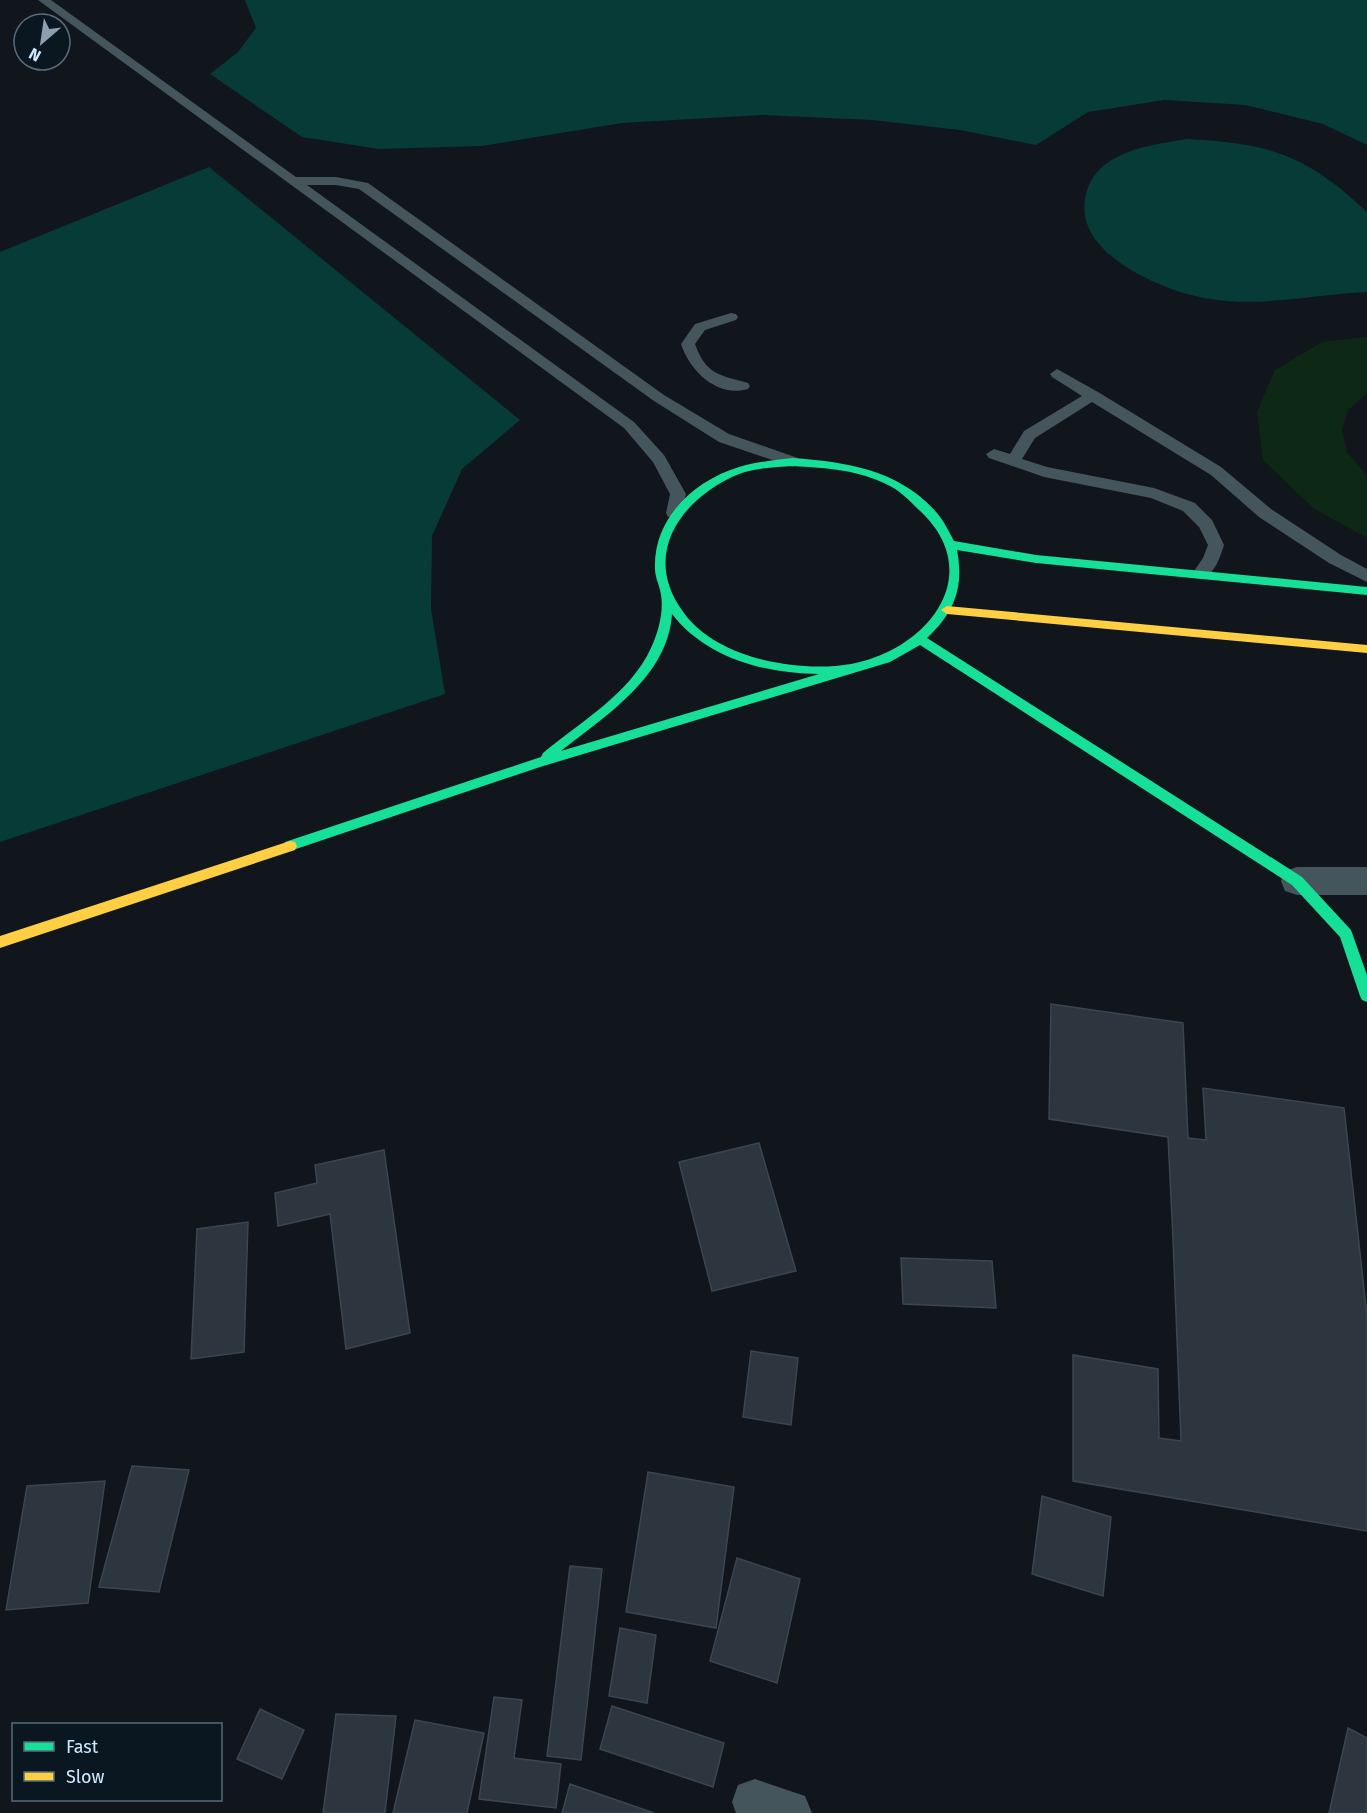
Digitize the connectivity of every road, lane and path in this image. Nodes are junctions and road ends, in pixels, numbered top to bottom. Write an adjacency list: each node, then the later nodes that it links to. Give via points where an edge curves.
1 (44, 0): 2 (lane)
2 (294, 181): 9 (lane, via 336,181 363,186 659,398 724,438); 10 (lane, via 629,425 659,459 678,494)
3 (731, 317): 5 (lane, via 700,327 688,344 693,359 707,376)
4 (1057, 374): 6 (lane)
5 (743, 386)
6 (1093, 395): 8 (lane, via 1029,435); 13 (lane, via 1216,471 1275,520)
7 (994, 454): 8 (lane)
8 (1013, 461): 12 (lane, via 1044,472 1154,493 1189,507 1206,524 1216,545 1211,561)
9 (793, 462): 10 (street, via 737,471 712,482); 11 (street, via 852,468 904,490 942,524)
10 (674, 513): 15 (street, via 658,554 659,576)
11 (952, 545): 12 (street, via 1036,559); 16 (street, via 956,589)
12 (1200, 574): 14 (street)
13 (1367, 576)
14 (1367, 591)
15 (667, 598): 19 (street, via 681,619 727,652 789,670 823,672); 20 (street, via 665,628 655,658 623,698 573,732)
16 (947, 610): 17 (street); 18 (street)
17 (920, 639): 19 (street, via 885,659); 21 (street)
18 (1367, 649)
19 (855, 668): 20 (street)
20 (539, 763): 23 (street)
21 (1297, 881): 22 (street); 24 (street, via 1346,934)
22 (1367, 881)
23 (0, 942)
24 (1367, 996)

